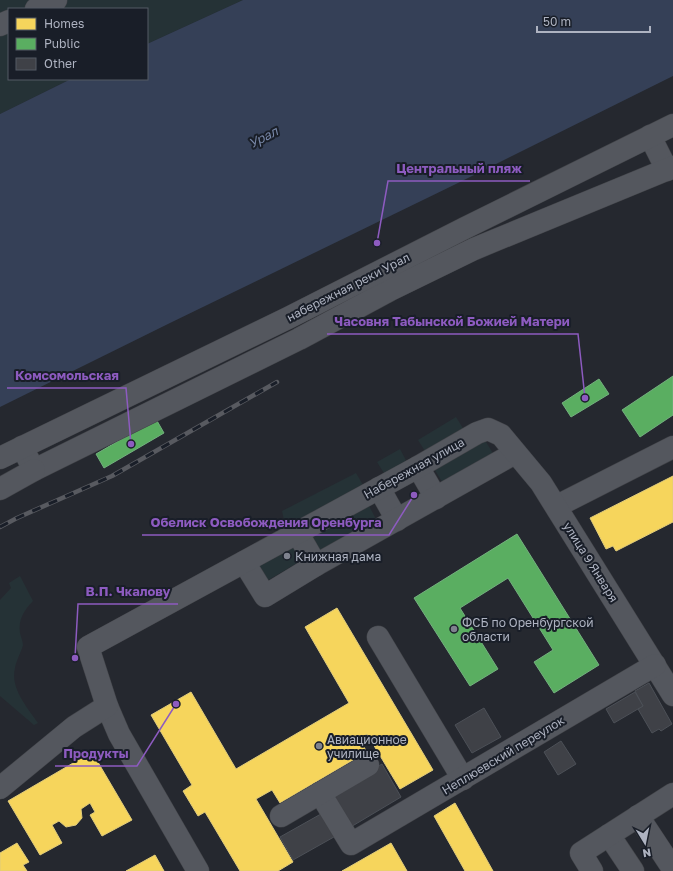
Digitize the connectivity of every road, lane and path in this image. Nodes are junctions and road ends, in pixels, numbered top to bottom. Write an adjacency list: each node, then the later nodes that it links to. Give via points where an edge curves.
1 (56, 0): 2 (street)
2 (38, 8)
3 (673, 125): 4 (street, набережная реки Урал)
4 (650, 136): 5 (street); 6 (street, набережная реки Урал)
5 (670, 168): 7 (street, набережная реки Урал)
6 (571, 175): 7 (street); 8 (street, набережная реки Урал)
7 (585, 204): 9 (street, набережная реки Урал, via 474,249)
8 (393, 264): 9 (street); 10 (street, набережная реки Урал)
9 (404, 284): 11 (street, набережная реки Урал)
10 (288, 318): 11 (street); 12 (street, набережная реки Урал)
11 (299, 339): 13 (street, набережная реки Урал)
12 (109, 404): 13 (street); 15 (street, набережная реки Урал)
13 (121, 427): 20 (street, набережная реки Урал)
14 (501, 435): 17 (street, улица 9 Января); 19 (street, Набережная улица, via 488,429 477,433)
15 (22, 447): 18 (street, набережная реки Урал); 20 (street)
16 (673, 447): 24 (street)
17 (515, 453): 23 (street); 24 (street, улица 9 Января, via 541,482)
18 (0, 458)
19 (418, 467): 21 (street, Набережная улица); 23 (street)
20 (34, 470): 22 (street, набережная реки Урал)
21 (379, 488): 25 (street); 26 (street, Набережная улица)
22 (0, 489)
23 (436, 498): 25 (street)
24 (557, 506): 30 (street, улица 9 Января)
25 (397, 520): 28 (street)
26 (297, 532): 27 (street, Набережная улица); 28 (street)
27 (244, 562): 28 (street, via 265,596); 32 (street, Набережная улица, via 88,647)
28 (316, 565)
29 (378, 637): 34 (street)
30 (655, 665): 31 (street, улица 9 Января); 34 (street, Неплюевский переулок)
31 (673, 694)
32 (107, 706): 35 (street, via 74,727); 42 (street, via 119,734)
33 (368, 765): 36 (street)
34 (463, 779): 36 (street, Неплюевский переулок, via 351,844)
35 (0, 788)
36 (320, 793): 38 (street)
37 (672, 797): 39 (street)
38 (281, 816)
39 (638, 816): 40 (street); 41 (street)
40 (609, 835): 43 (street, via 581,853); 44 (street)
41 (673, 869)
42 (198, 871)
43 (592, 871)
44 (633, 871)

